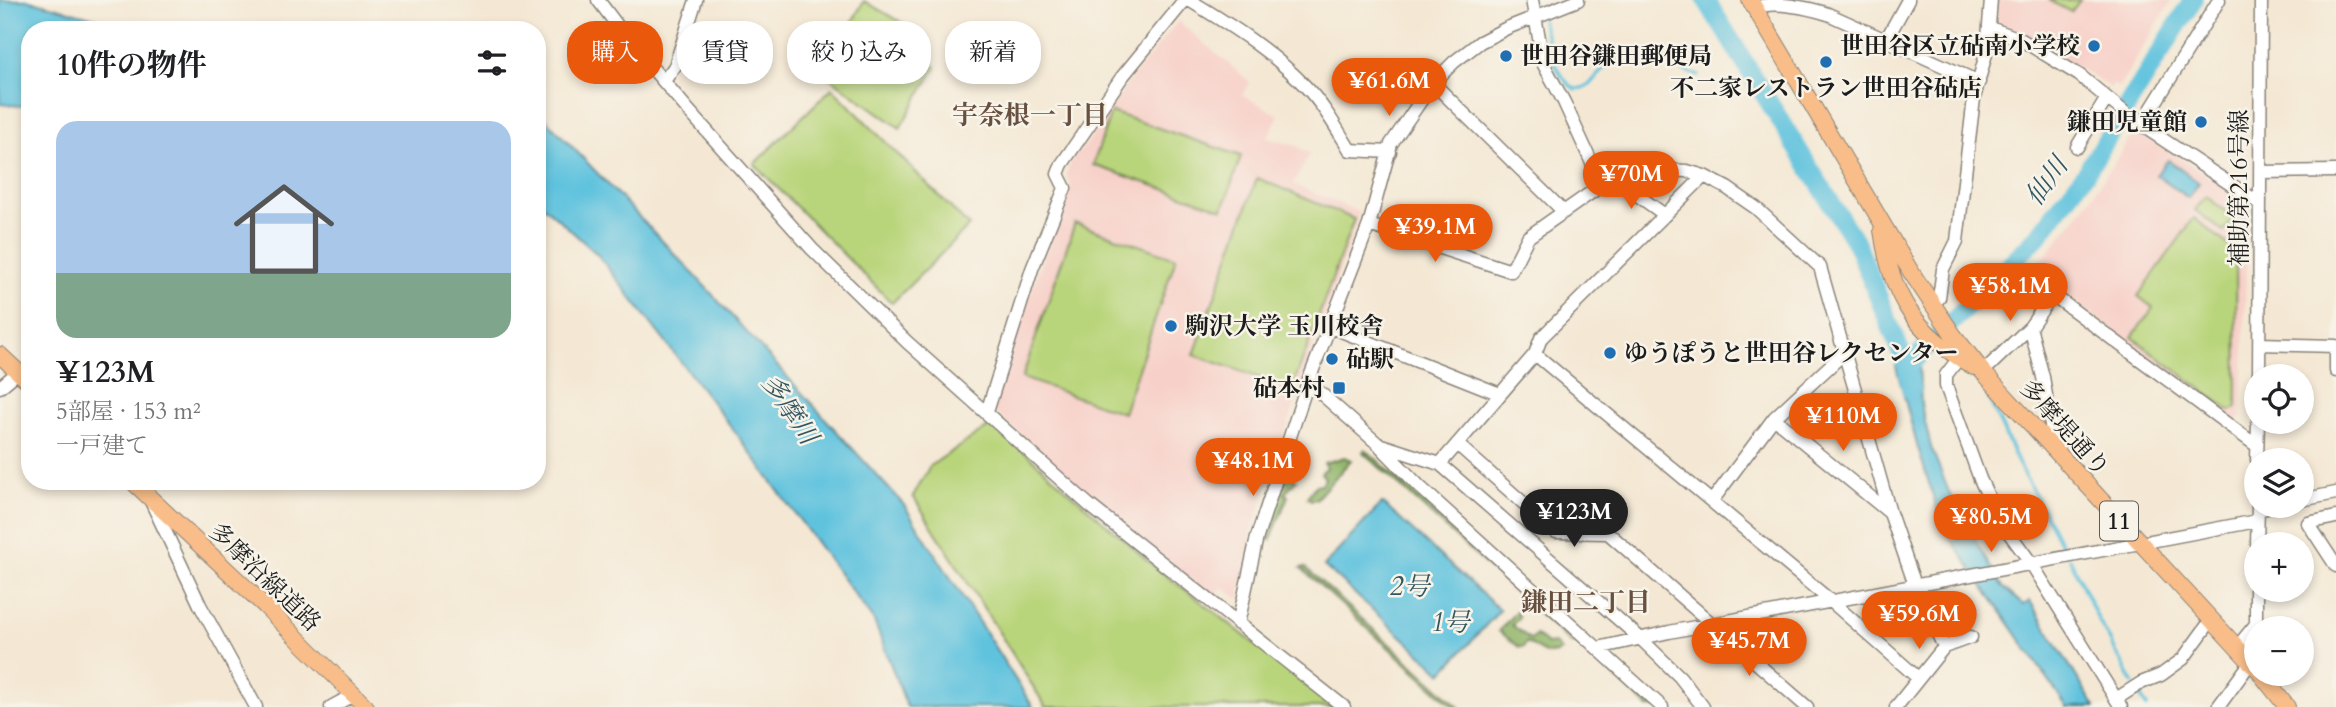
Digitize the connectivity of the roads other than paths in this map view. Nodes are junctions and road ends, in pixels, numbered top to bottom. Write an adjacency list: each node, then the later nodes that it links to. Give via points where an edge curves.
1 (598, 0): 14 (street)
2 (696, 0): 14 (street, via 675,66)
3 (1187, 0): 20 (street, via 1277,59 1308,89 1350,150); 50 (street, via 1122,78 1062,164 1058,174 1065,188 1032,269)
4 (1532, 0): 11 (street)
5 (1578, 0): 11 (street)
6 (1908, 0): 13 (street)
7 (1991, 0): 12 (street)
8 (2219, 0): 18 (street)
9 (2261, 0): 22 (street, 補助第216号線)
10 (1753, 4): 13 (street, via 1803,6); 29 (main road, 多摩堤通り / 11)
11 (1535, 17): 16 (street, via 1480,42); 25 (street, via 1544,65)
12 (1990, 28): 15 (street); 17 (street, via 2020,39)
13 (1886, 38): 15 (street)
14 (664, 81): 50 (street, via 812,249)
15 (1979, 82): 33 (street, via 1956,241 1943,269)
16 (1433, 83): 20 (street); 27 (street)
17 (2110, 100): 18 (street); 19 (street)
18 (2138, 122): 26 (street)
19 (2077, 147)
20 (1390, 152): 30 (street)
21 (2336, 171): 22 (street)
22 (2260, 172): 26 (street, 補助第216号線)
23 (1704, 177): 24 (street, via 1687,171 1645,169); 28 (street); 38 (street, via 1756,208 1820,267)
24 (1615, 179): 25 (street); 28 (street)
25 (1602, 186): 27 (street)
26 (2259, 202): 36 (street, 補助第216号線)
27 (1564, 212): 30 (street, via 1528,237 1511,271)
28 (1665, 215): 39 (street, via 1541,338)
29 (1880, 217): 33 (main road, 多摩堤通り / 11); 41 (main road, 多摩堤通り / 11, via 1891,270 1909,312 1922,329)
30 (1368, 225): 34 (street)
31 (2026, 271): 32 (street)
32 (2053, 298): 35 (street); 56 (street)
33 (1936, 310): 44 (main road, 多摩堤通り / 11)
34 (1331, 327): 47 (street); 49 (street)
35 (2030, 327): 44 (street); 53 (street, via 2053,437)
36 (2260, 344): 37 (street); 42 (street, 補助第216号線)
37 (2336, 348): 43 (street)
38 (1844, 352): 51 (street); 64 (street)
39 (1535, 354): 49 (street); 63 (street)
40 (0, 355): 45 (main road)
41 (1959, 358): 44 (main road, 多摩堤通り / 11); 68 (street, via 1945,379 1951,402 1999,519)
42 (2259, 364)
43 (2336, 371)
44 (1983, 372): 53 (main road, 多摩堤通り / 11)
45 (21, 374)
46 (21, 378): 48 (street)
47 (1308, 382): 54 (street); 74 (street, via 1257,537)
48 (0, 387)
49 (1500, 394): 55 (street)
50 (987, 412): 74 (street, via 1089,505)
51 (1774, 418): 63 (street); 64 (street)
52 (2258, 434): 56 (street)
53 (2049, 442): 67 (main road, 多摩堤通り / 11)
54 (1378, 444): 57 (street); 80 (street, via 1420,488)
55 (1457, 444): 57 (street); 75 (street, via 1556,532 1608,533)
56 (2257, 446)
57 (1440, 464): 77 (street)
58 (141, 490): 62 (main road, 多摩沿線道路)
59 (148, 490): 62 (street)
60 (2336, 493): 61 (street)
61 (2314, 497)
62 (150, 499): 85 (main road, 多摩沿線道路); 87 (street, via 200,606)
63 (1712, 501): 71 (street)
64 (1890, 513): 70 (street)
65 (2244, 515): 67 (street)
66 (2336, 517): 69 (street, via 2308,523)
67 (2140, 543): 68 (street); 73 (main road, 多摩堤通り / 11)
68 (2031, 563): 70 (street); 86 (street)
69 (2336, 566)
70 (1915, 585): 71 (street); 79 (street)
71 (1832, 602): 75 (street); 82 (street)
72 (2256, 602): 78 (street, via 2256,624)
73 (2212, 619): 78 (main road, 多摩堤通り / 11); 86 (street, via 2183,659 2129,690)
74 (1238, 624): 90 (street)
75 (1714, 624): 77 (street); 93 (street)
76 (1971, 638): 79 (street)
77 (1641, 639): 80 (street); 92 (street)
78 (2238, 646): 81 (main road, 多摩堤通り / 11)
79 (1944, 647): 82 (street)
80 (1598, 648): 91 (street)
81 (2244, 653)
82 (1918, 678): 94 (street)
83 (2244, 680): 95 (street)
84 (2270, 686): 96 (main road, 多摩堤通り / 11)
85 (353, 695): 88 (street); 89 (main road, 多摩沿線道路)
86 (2119, 703)
87 (256, 707)
88 (331, 707)
89 (366, 707)
90 (1344, 707)
91 (1662, 707)
92 (1703, 707)
93 (1807, 707)
94 (1896, 707)
95 (2218, 707)
96 (2287, 707)

